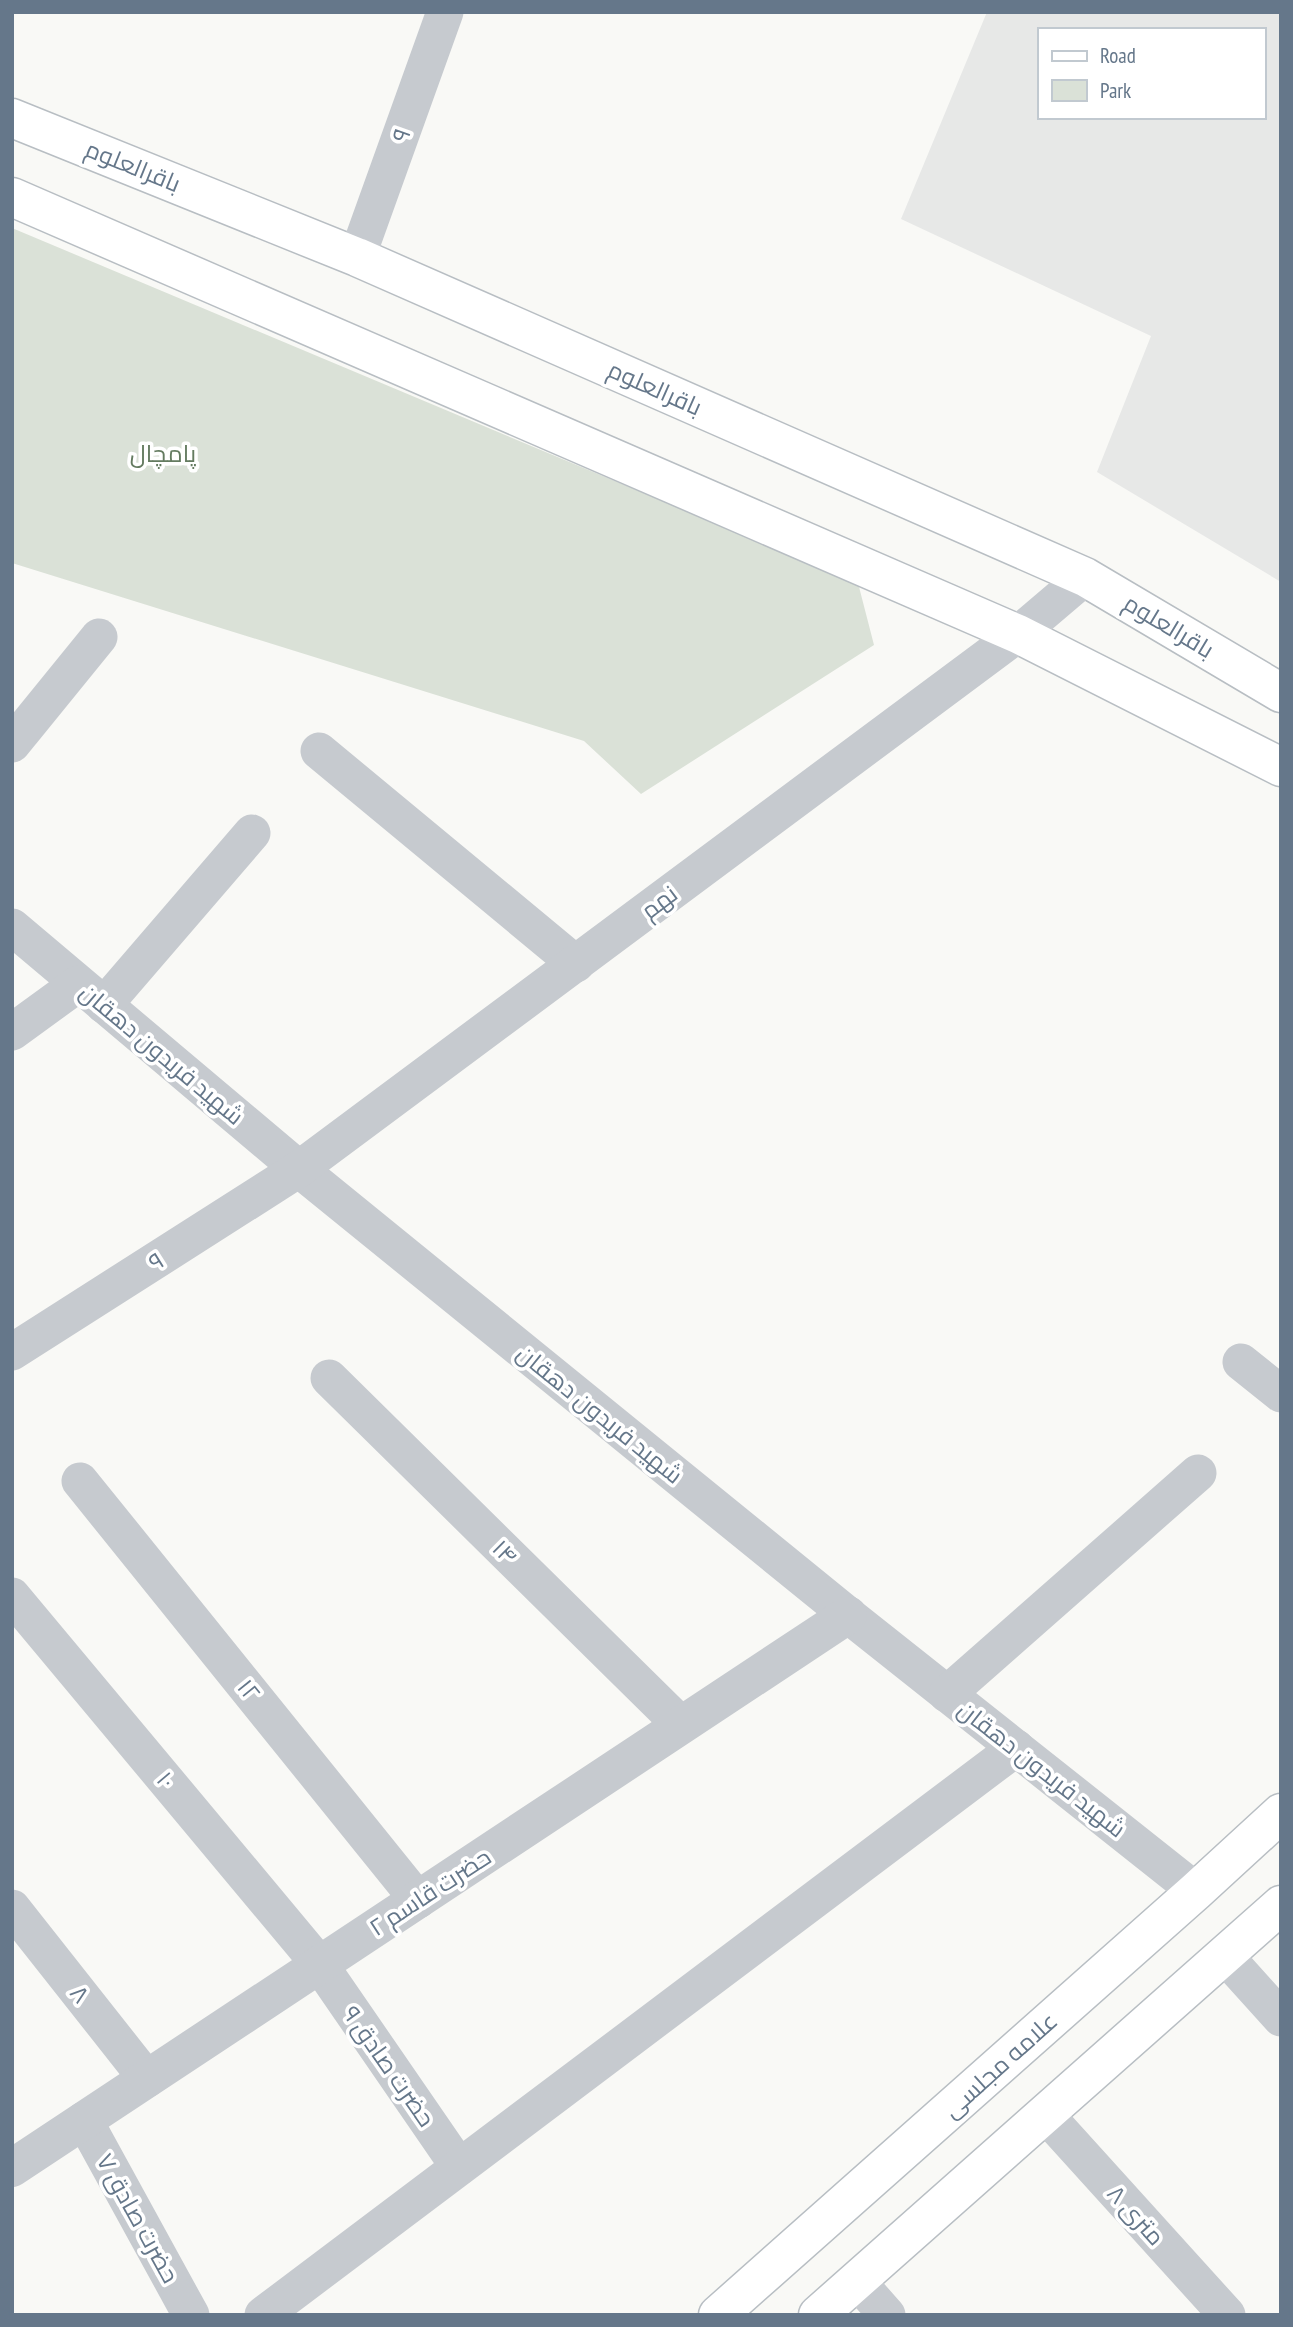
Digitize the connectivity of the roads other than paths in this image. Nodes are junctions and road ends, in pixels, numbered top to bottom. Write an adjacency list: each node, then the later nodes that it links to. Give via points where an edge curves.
1 (445, 12): 4 (street, ۹)
2 (12, 118): 4 (main road, باقرالعلوم)
3 (12, 197): 6 (main road)
4 (357, 257): 5 (main road, باقرالعلوم)
5 (1085, 577): 6 (street, نهم); 8 (main road, باقرالعلوم)
6 (1018, 634): 11 (main road); 14 (street, نهم)
7 (99, 638): 9 (street)
8 (1281, 692)
9 (12, 744)
10 (319, 751): 14 (street)
11 (1281, 767)
12 (252, 833): 15 (street)
13 (12, 927): 15 (street, شهید فریدون دهقان)
14 (576, 964): 17 (street, نهم)
15 (91, 995): 16 (street); 17 (street, شهید فریدون دهقان)
16 (12, 1032)
17 (299, 1170): 18 (street, ۹); 25 (street, شهید فریدون دهقان)
18 (12, 1352)
19 (1241, 1362): 21 (street)
20 (329, 1378): 27 (street, ۱۴)
21 (1281, 1394)
22 (1198, 1473): 26 (street)
23 (80, 1481): 31 (street, ۱۲)
24 (12, 1596): 35 (street, ۱۰)
25 (848, 1615): 26 (street, شهید فریدون دهقان); 27 (street, ۲ حضرت قاسم)
26 (947, 1693): 28 (street, شهید فریدون دهقان)
27 (681, 1725): 31 (street, ۲ حضرت قاسم)
28 (1016, 1748): 30 (street, شهید فریدون دهقان); 40 (street)
29 (1281, 1813): 30 (main road, علامه مجلسی)
30 (1196, 1891): 45 (main road, علامه مجلسی)
31 (418, 1900): 35 (street, ۲ حضرت قاسم)
32 (1281, 1905): 34 (main road)
33 (12, 1908): 37 (street, ۸)
34 (1225, 1956): 36 (street); 38 (main road)
35 (320, 1965): 37 (street, ۲ حضرت قاسم); 40 (street, ۹ حضرت صادق)
36 (1281, 2018)
37 (147, 2079): 39 (street, ۲ حضرت قاسم)
38 (1045, 2114): 42 (main road); 48 (street, ۸ متری)
39 (84, 2120): 41 (street, ۲ حضرت قاسم); 43 (street, ۷ حضرت صادق)
40 (459, 2167): 44 (street)
41 (12, 2168)
42 (857, 2281): 46 (main road); 47 (street)
43 (191, 2315)
44 (263, 2315)
45 (718, 2315)
46 (818, 2315)
47 (887, 2315)
48 (1227, 2315)

